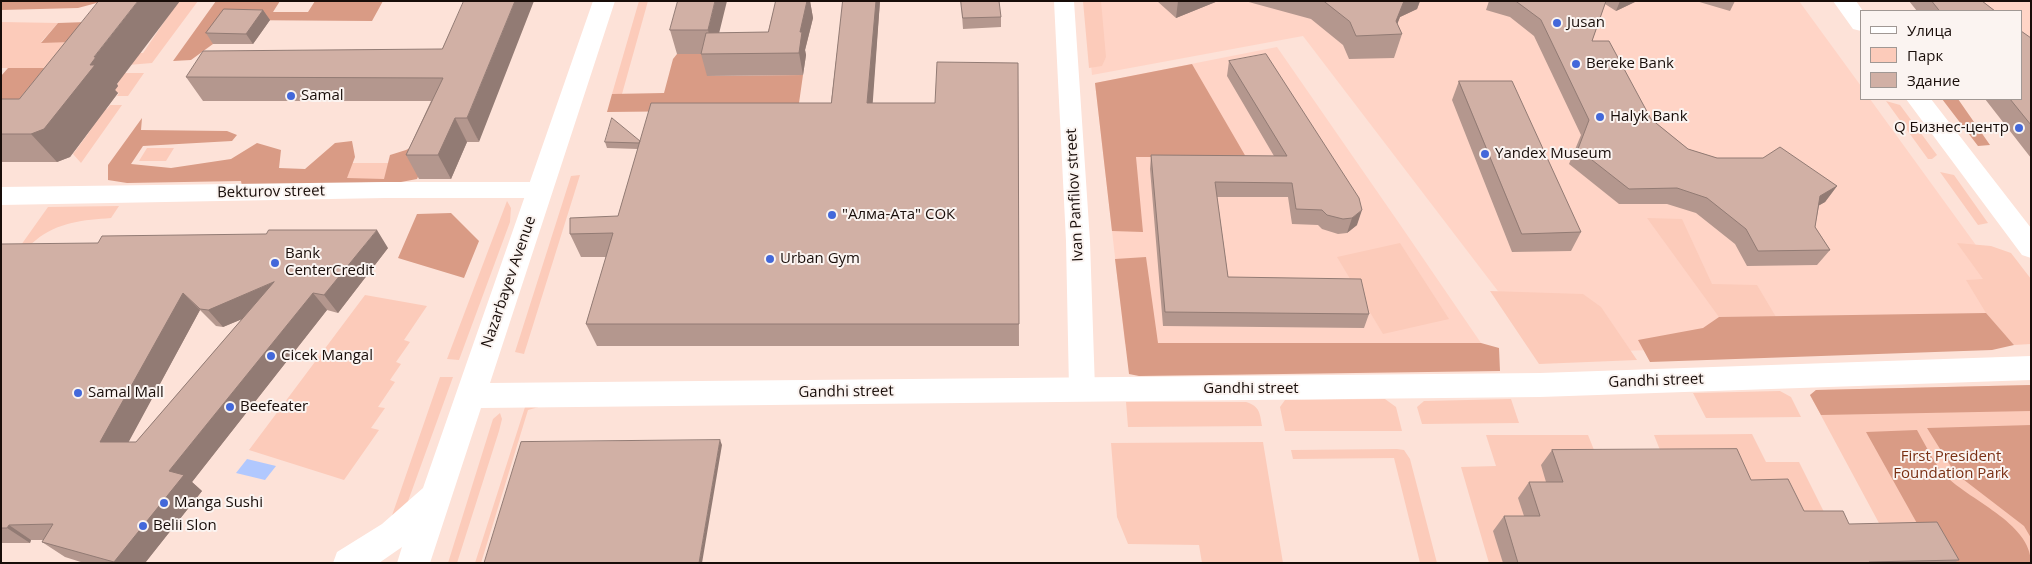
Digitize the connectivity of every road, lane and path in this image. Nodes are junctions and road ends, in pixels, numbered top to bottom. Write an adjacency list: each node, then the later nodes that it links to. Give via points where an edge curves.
1 (604, 1): 6 (street, Nazarbayev Avenue)
2 (1064, 1): 10 (street, Ivan Panfilov street, via 1078,241)
3 (1844, 1): 4 (street)
4 (1860, 23)
5 (1919, 100): 8 (street)
6 (540, 190): 7 (street, Bekturov street); 11 (street, Nazarbayev Avenue)
7 (1, 196)
8 (2031, 248)
9 (2031, 368): 10 (street, Gandhi street, via 1520,385)
10 (1082, 389): 11 (street, Gandhi street)
11 (471, 396): 12 (street, Nazarbayev Avenue)
12 (438, 490): 13 (street, via 400,530); 14 (street, Nazarbayev Avenue)
13 (349, 563)
14 (413, 563)

